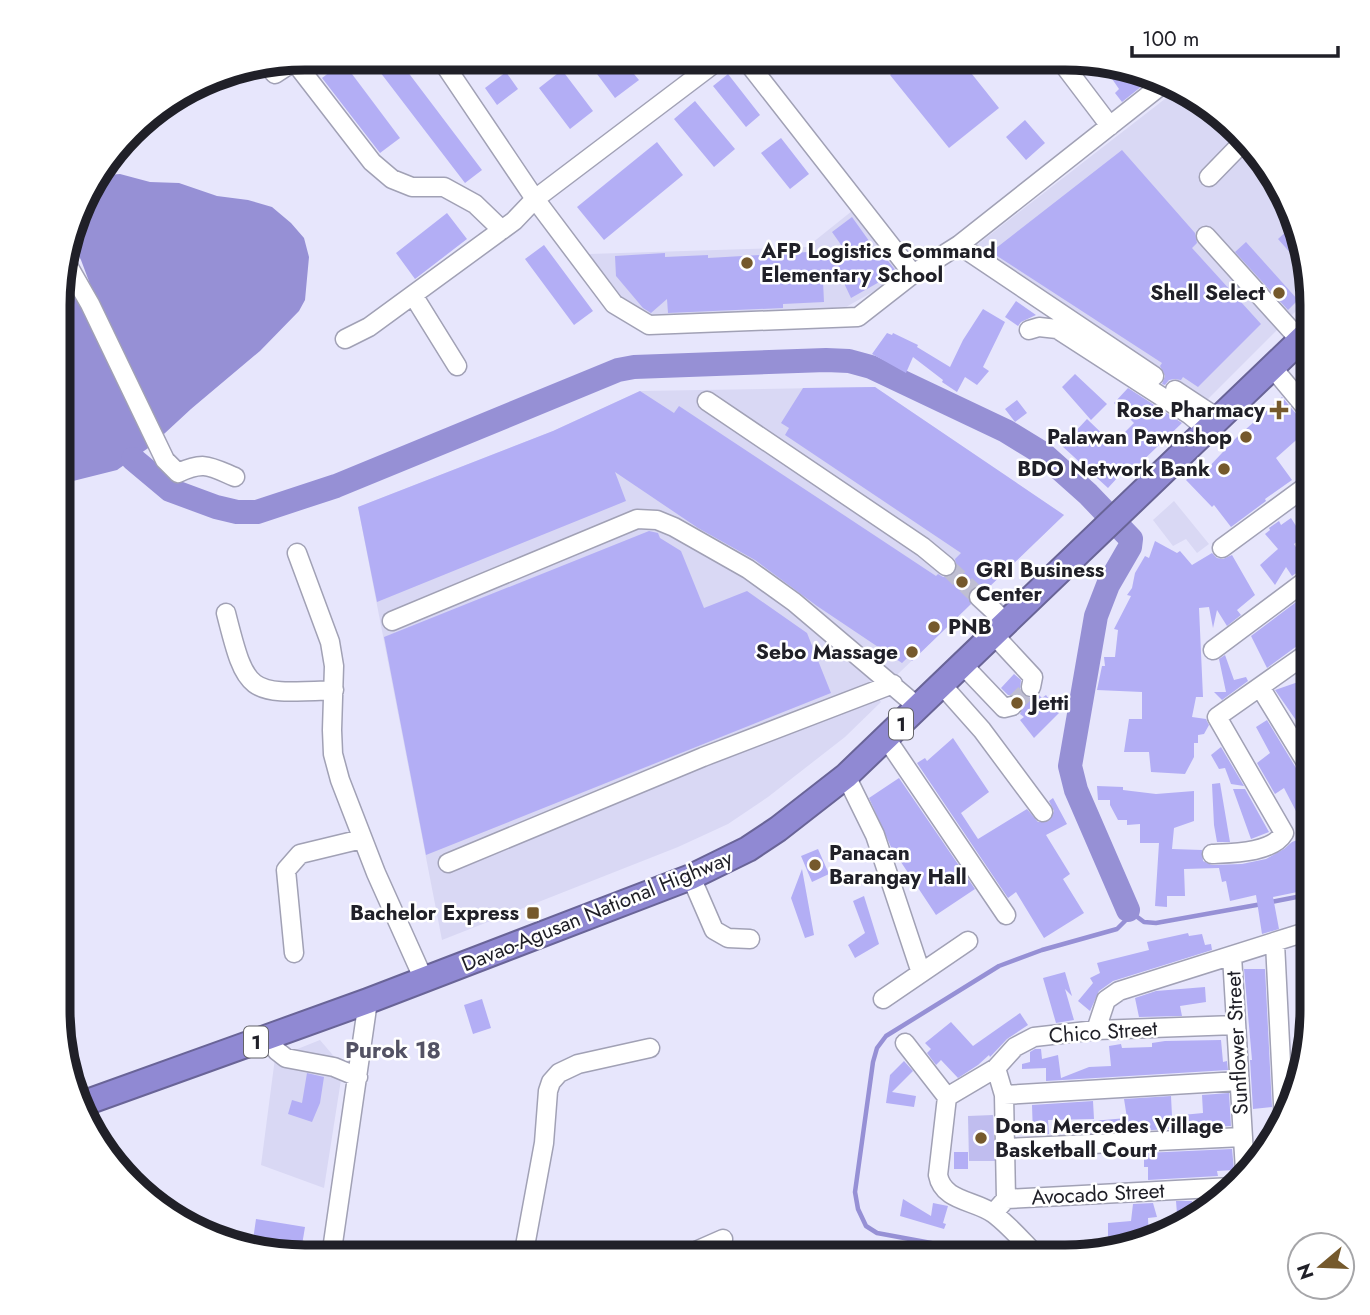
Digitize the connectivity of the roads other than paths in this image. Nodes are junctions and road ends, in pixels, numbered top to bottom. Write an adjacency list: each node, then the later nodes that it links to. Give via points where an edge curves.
1 (304, 70): 11 (street, via 372,162 412,187 444,187 475,204)
2 (448, 70): 10 (street)
3 (705, 71): 10 (street)
4 (754, 71): 15 (street)
5 (1068, 71): 7 (street)
6 (1157, 89): 7 (street)
7 (1110, 126): 13 (street)
8 (1238, 147): 9 (street)
9 (1209, 177)
10 (535, 199): 11 (street); 15 (street, via 614,304 649,325 858,317)
11 (502, 230): 16 (street)
12 (1206, 236): 17 (street)
13 (960, 245): 15 (street); 23 (street)
14 (72, 274): 28 (street, via 165,460 178,473 196,464)
15 (913, 275)
16 (413, 295): 19 (street); 21 (street)
17 (1299, 327)
18 (1029, 330): 27 (street, via 1056,329 1190,415)
19 (345, 339)
20 (1299, 341): 22 (highway, Davao-Agusan National Highway / 1)
21 (457, 366)
22 (1272, 367): 25 (street); 27 (highway, Davao-Agusan National Highway / 1)
23 (1154, 376)
24 (1175, 390): 27 (street)
25 (1299, 399)
26 (707, 401): 32 (street)
27 (1213, 424): 37 (highway, Davao-Agusan National Highway / 1)
28 (235, 477)
29 (1299, 492): 30 (street)
30 (1222, 548)
31 (297, 553): 45 (street, via 330,642)
32 (946, 566)
33 (1299, 586): 38 (street)
34 (979, 597): 37 (street)
35 (226, 613): 45 (street, via 236,654 250,681 280,693)
36 (392, 621): 41 (street, via 638,519 657,520 748,569)
37 (1000, 629): 40 (highway, Davao-Agusan National Highway / 1); 44 (street, via 1033,677)
38 (1213, 650)
39 (1299, 659): 43 (street)
40 (963, 665): 42 (highway, Davao-Agusan National Highway / 1); 46 (street, via 1004,708)
41 (892, 684): 47 (street); 54 (street)
42 (942, 685): 47 (highway, Davao-Agusan National Highway / 1); 51 (street, via 982,730)
43 (1260, 687): 49 (street); 53 (street, via 1217,717 1284,833 1251,852)
44 (1031, 688)
45 (334, 690): 52 (street, via 333,754)
46 (1012, 706)
47 (918, 707): 48 (highway, Davao-Agusan National Highway / 1)
48 (886, 738): 50 (highway, Davao-Agusan National Highway / 1); 56 (street)
49 (1299, 751)
50 (846, 776): 55 (highway, Davao-Agusan National Highway / 1, via 748,849); 63 (street, via 876,835)
51 (1042, 812)
52 (362, 838): 61 (street, via 300,855 286,870); 64 (street)
53 (1212, 853)
54 (447, 863)
55 (691, 877): 58 (street, via 714,930 728,938); 64 (highway, Davao-Agusan National Highway / 1)
56 (1006, 915)
57 (1299, 935): 60 (street)
58 (750, 939)
59 (968, 941): 63 (street)
60 (1275, 943): 62 (street); 77 (street)
61 (294, 953)
62 (1232, 956): 67 (street, Sunflower Street); 68 (street, via 1119,991 1106,1000)
63 (921, 973): 65 (street)
64 (424, 980): 66 (highway, Davao-Agusan National Highway / 1)
65 (883, 999)
66 (368, 1001): 69 (highway, Davao-Agusan National Highway / 1); 73 (street)
67 (1236, 1025): 68 (street, Chico Street); 74 (street, Sunflower Street)
68 (1096, 1030): 72 (street, Chico Street, via 1034,1037 1014,1047)
69 (268, 1038): 73 (street, via 286,1058 334,1067); 78 (highway, Davao-Agusan National Highway / 1)
70 (905, 1043): 76 (street)
71 (650, 1048): 87 (street, via 578,1064 551,1082)
72 (996, 1068): 75 (street); 76 (street, Chico Street)
73 (358, 1077): 86 (street)
74 (1239, 1081): 75 (street); 79 (street, Sunflower Street)
75 (1004, 1095): 80 (street)
76 (947, 1097): 84 (street, via 939,1183 950,1194)
77 (1283, 1098)
78 (89, 1102)
79 (1242, 1137): 80 (street); 81 (street, Sunflower Street)
80 (1006, 1148): 83 (street)
81 (1244, 1162)
82 (1219, 1187): 83 (street, Avocado Street)
83 (1006, 1199): 84 (street)
84 (993, 1213): 89 (street)
85 (723, 1239): 88 (street)
86 (333, 1244)
87 (525, 1244)
88 (712, 1244)
89 (1025, 1244)

